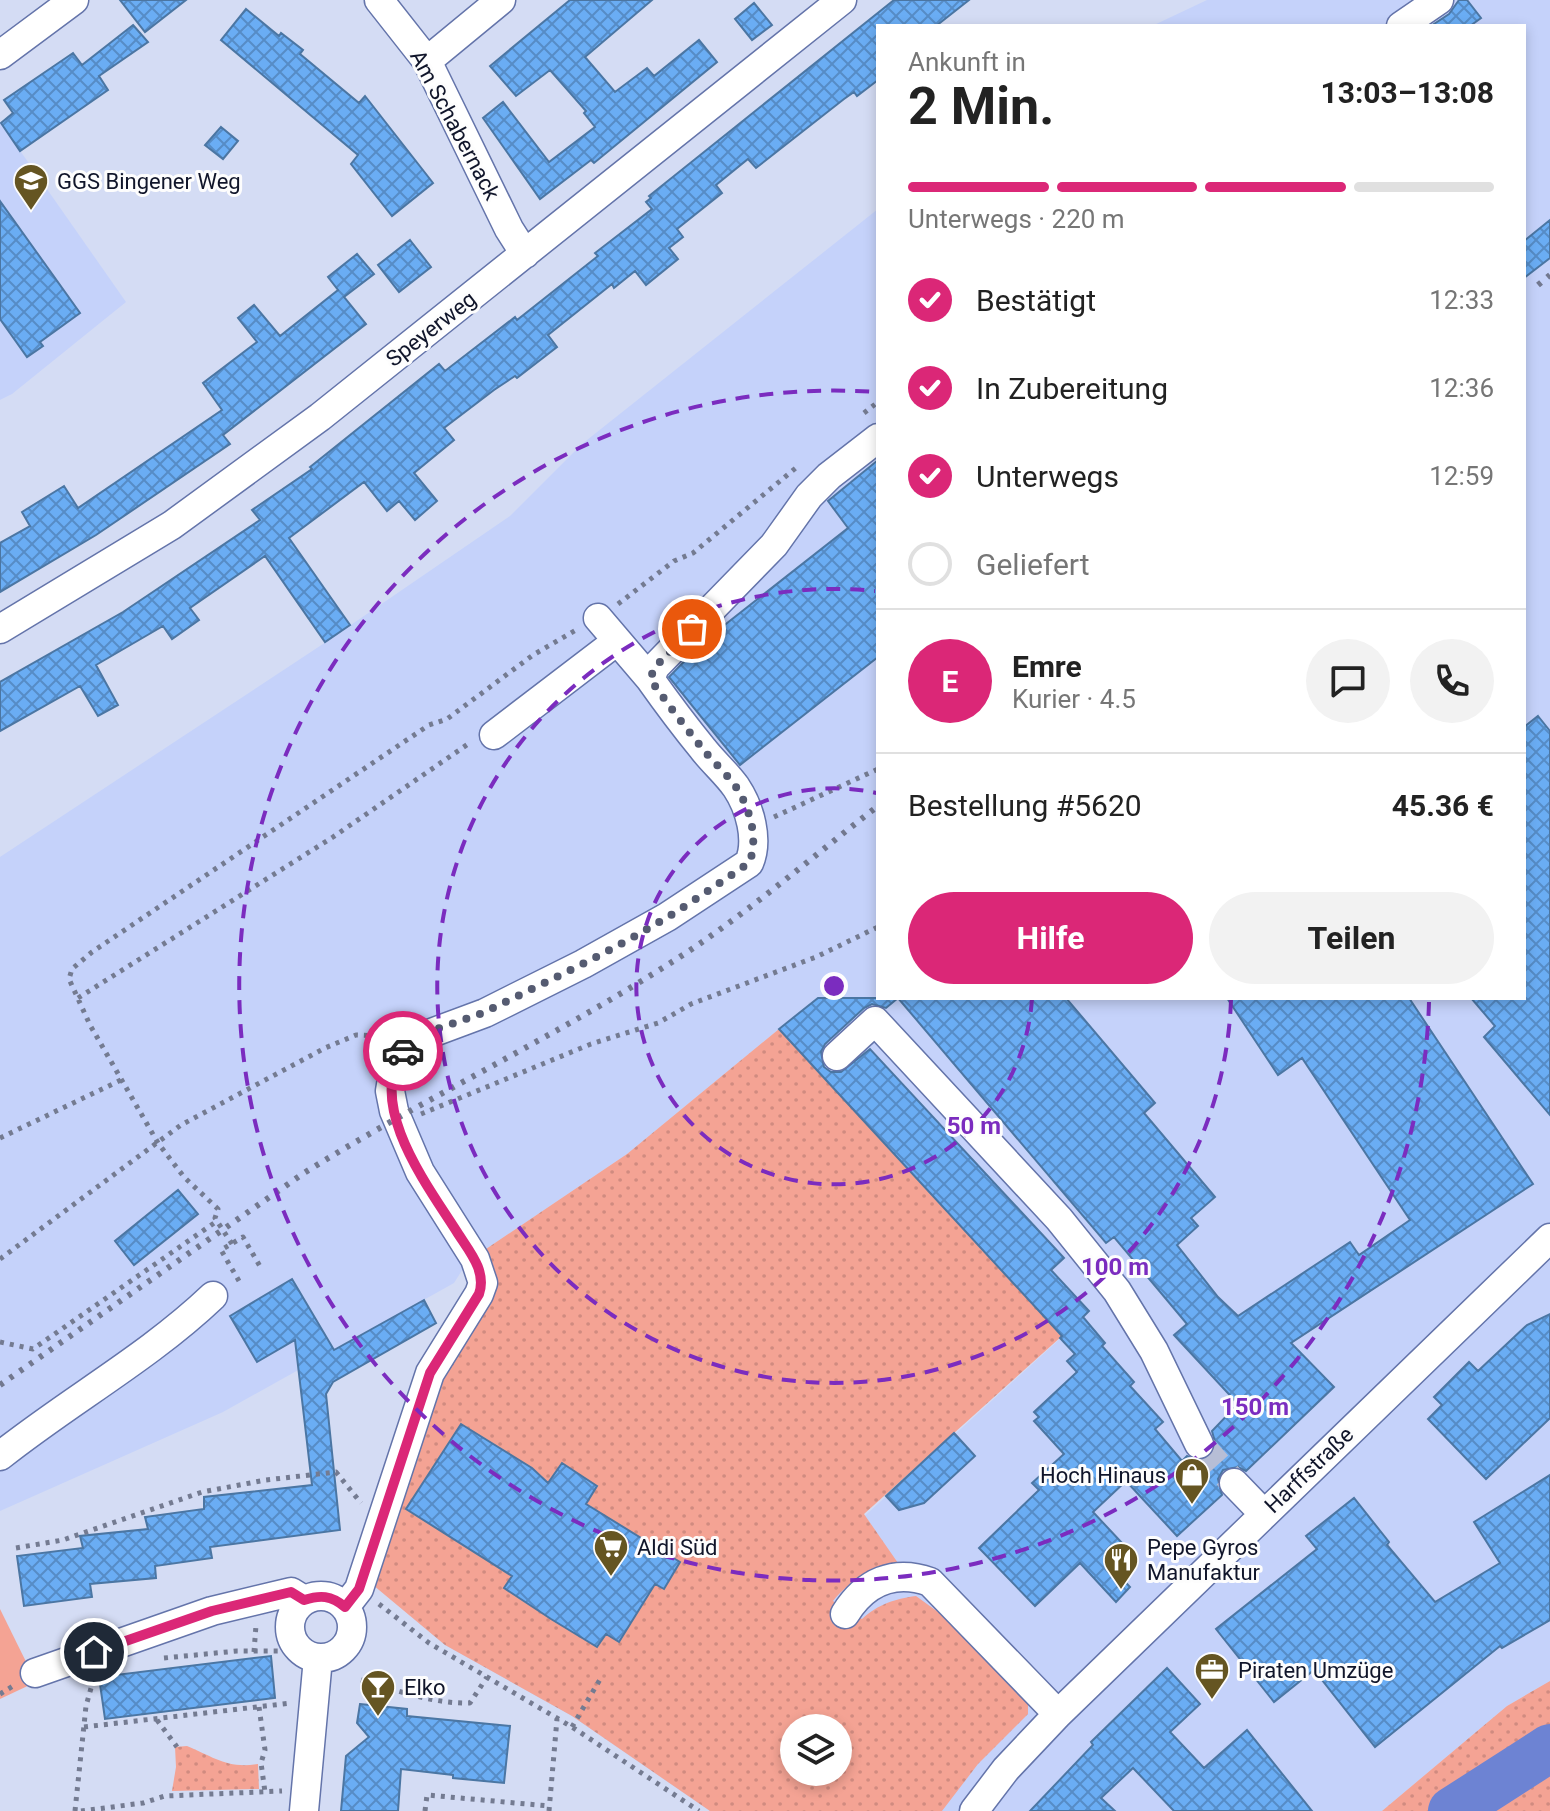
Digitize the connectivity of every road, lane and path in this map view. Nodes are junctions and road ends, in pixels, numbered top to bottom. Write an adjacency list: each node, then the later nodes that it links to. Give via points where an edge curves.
1 (74, 0): 7 (street)
2 (379, 0): 8 (street, Am Schabernack)
3 (501, 0): 8 (street)
4 (842, 0): 9 (street, Speyerweg)
5 (1439, 0): 6 (street)
6 (1404, 24)
7 (0, 55)
8 (427, 61): 9 (street, Am Schabernack)
9 (525, 254): 13 (street, Speyerweg, via 320,417 172,525)
10 (876, 440): 15 (street, via 809,496 774,545 655,667)
11 (771, 488): 12 (path, via 693,553 674,561)
12 (598, 618): 14 (street); 20 (path, via 533,655 447,719 429,725 92,952 72,969 69,979)
13 (0, 629)
14 (617, 641): 15 (street); 16 (street)
15 (650, 679): 18 (street, via 735,786)
16 (494, 735): 20 (path, via 482,734 333,837)
17 (876, 770): 18 (path)
18 (751, 827): 21 (street, via 754,852 749,863 667,917 485,1013)
19 (876, 928): 24 (path, via 816,957 691,1004 658,1023 440,1104)
20 (78, 998): 23 (path)
21 (408, 1045): 24 (street, via 390,1091); 26 (path, via 386,1036 356,1035 287,1067)
22 (837, 1056): 35 (street, via 875,1021 1059,1219 1117,1291 1154,1351)
23 (121, 1080): 25 (path); 26 (path)
24 (399, 1126): 39 (street, via 420,1172 475,1259 483,1283 430,1373)
25 (0, 1138)
26 (158, 1143): 27 (path, via 218,1209); 30 (path)
27 (217, 1221): 29 (path); 34 (path, via 33,1349)
28 (1550, 1238): 38 (street, Harffstraße)
29 (232, 1244): 31 (path, via 243,1237); 32 (path, via 221,1250)
30 (0, 1259)
31 (261, 1268)
32 (239, 1281)
33 (213, 1296): 36 (street, via 187,1321)
34 (0, 1342)
35 (1199, 1444)
36 (0, 1456)
37 (1234, 1483): 38 (street)
38 (1264, 1514): 54 (street, Harffstraße)
39 (380, 1525): 40 (path, via 336,1472 202,1492 63,1540); 41 (street)
40 (16, 1548)
41 (352, 1598): 42 (street); 45 (street, via 348,1643 331,1657); 50 (path)
42 (304, 1600): 45 (street, via 290,1631 297,1646); 47 (street, via 291,1592 212,1611)
43 (845, 1614): 54 (street, via 883,1579 915,1577 930,1582)
44 (284, 1651): 46 (path)
45 (318, 1658): 61 (street)
46 (159, 1659)
47 (35, 1673)
48 (602, 1676): 58 (path)
49 (95, 1677): 57 (path)
50 (487, 1677): 51 (path, via 470,1703 412,1695); 56 (path)
51 (361, 1680)
52 (296, 1703): 53 (path)
53 (259, 1707): 55 (path); 60 (path)
54 (1058, 1714): 66 (street, Harffstraße)
55 (157, 1719): 57 (path); 59 (path)
56 (557, 1719): 58 (path); 62 (path)
57 (84, 1727): 63 (path)
58 (572, 1727): 65 (path)
59 (177, 1747)
60 (265, 1792): 61 (path); 63 (path, via 165,1796)
61 (296, 1801)
62 (549, 1808): 64 (path, via 427,1795)
63 (78, 1811)
64 (425, 1811)
65 (699, 1811)
66 (974, 1811)

